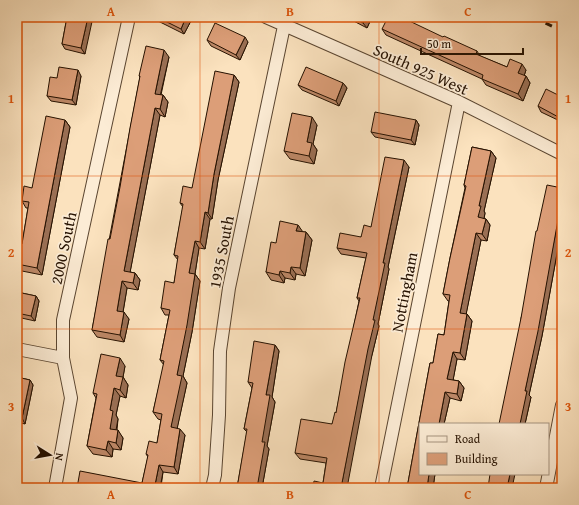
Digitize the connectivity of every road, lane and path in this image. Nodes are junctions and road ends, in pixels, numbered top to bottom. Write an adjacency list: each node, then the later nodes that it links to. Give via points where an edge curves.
1 (129, 17): 7 (street, 2000 South, via 63,320)
2 (266, 17): 3 (street, South 925 West)
3 (284, 26): 4 (street, South 925 West); 12 (street, 1935 South, via 229,288 220,351 219,415)
4 (459, 102): 5 (street, South 925 West); 13 (street, Nottingham)
5 (562, 154)
6 (17, 349): 7 (street)
7 (63, 358): 11 (street, 2000 South, via 71,398)
8 (562, 405): 9 (street)
9 (549, 472)
10 (549, 475): 14 (street)
11 (55, 488)
12 (212, 488)
13 (381, 488)
14 (546, 488)

